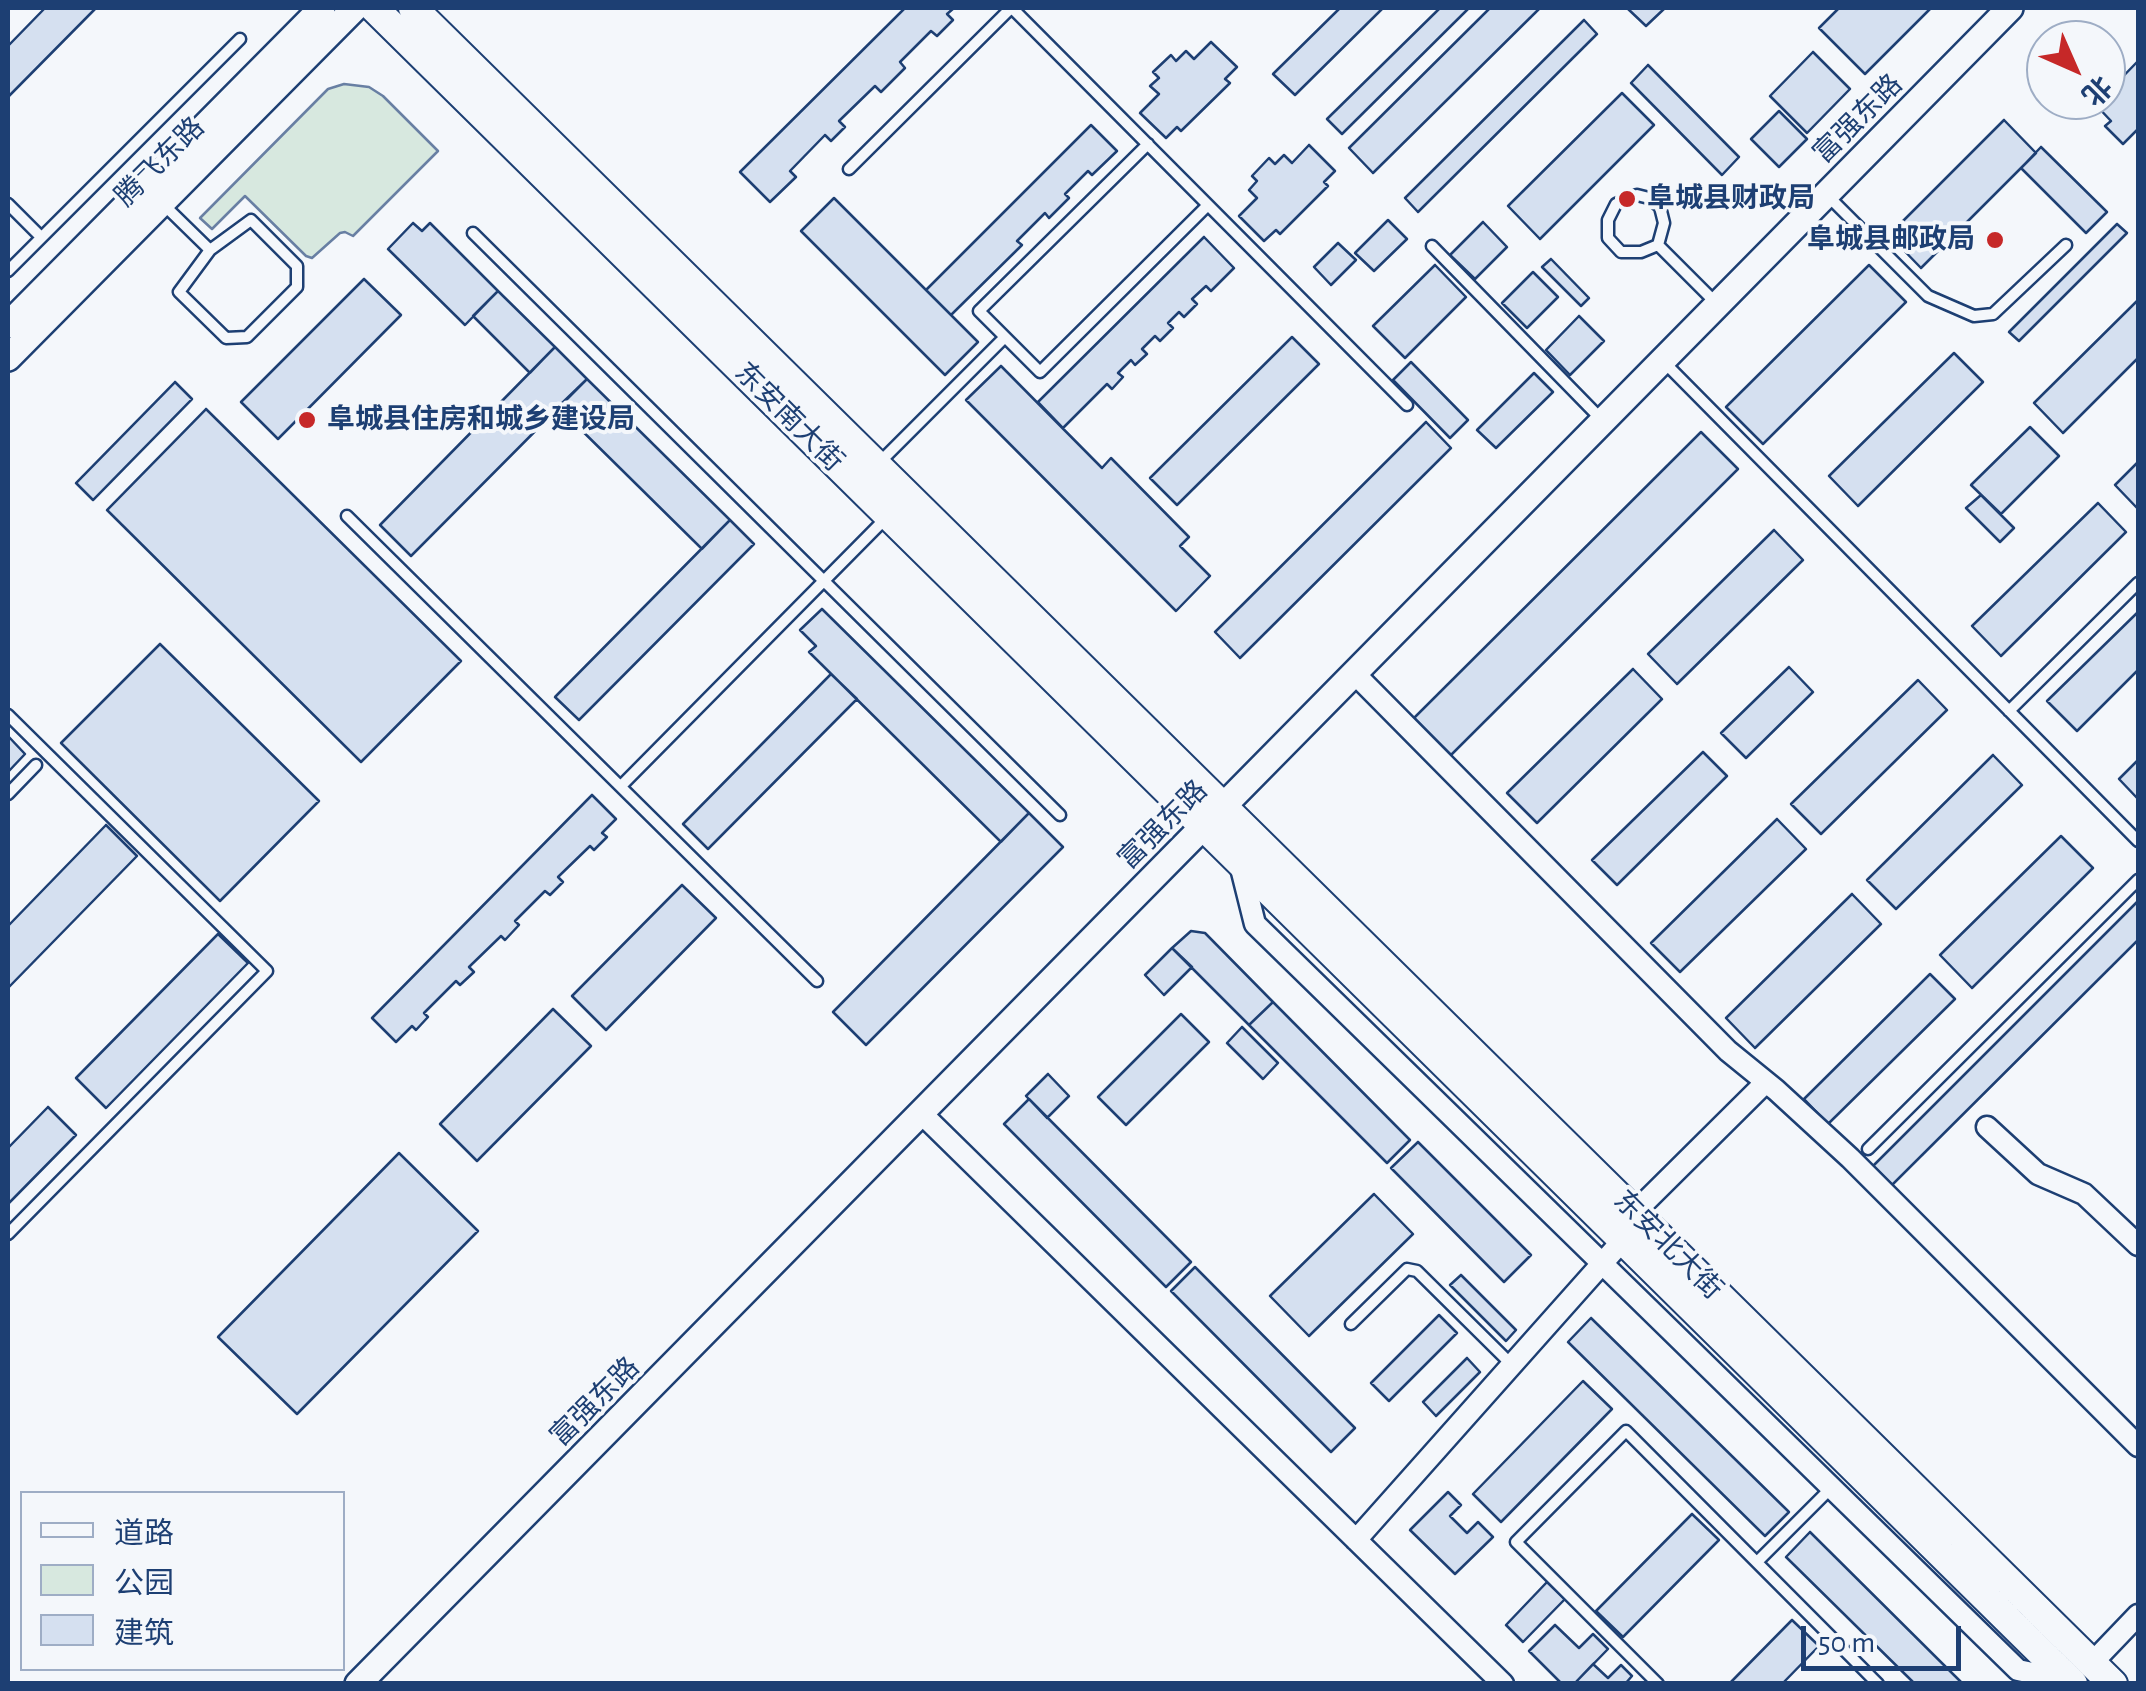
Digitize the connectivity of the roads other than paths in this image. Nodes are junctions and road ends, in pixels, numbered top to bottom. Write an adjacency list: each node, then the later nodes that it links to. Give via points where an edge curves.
1 (322, 8): 22 (street, 腾飞东路)
2 (355, 8): 11 (street, 腾飞东路)
3 (374, 8): 30 (main road, 东安南大街)
4 (413, 8): 28 (main road, 东安南大街)
5 (1012, 8): 8 (lane); 9 (lane)
6 (2010, 8): 10 (street, 富强东路)
7 (240, 39): 15 (lane)
8 (1148, 144): 13 (lane); 23 (lane, via 979,310)
9 (849, 168)
10 (1826, 194): 17 (lane, via 1928,296 1974,316 1993,314); 21 (street, 富强东路)
11 (162, 202): 19 (lane); 24 (street, 腾飞东路)
12 (8, 204): 15 (lane)
13 (1208, 205): 23 (lane, via 1040,372); 26 (lane)
14 (472, 233): 31 (lane)
15 (41, 238): 20 (lane)
16 (1658, 245): 16 (lane, via 1621,252 1608,238 1616,204 1637,195 1660,207); 21 (lane)
17 (2066, 245)
18 (1432, 246): 27 (lane)
19 (210, 250): 19 (lane, via 251,220 297,266 297,287 247,338 226,338 179,292)
20 (8, 271)
21 (1717, 304): 25 (street, 富强东路)
22 (8, 325)
23 (1006, 337): 28 (lane)
24 (8, 358)
25 (1662, 360): 27 (street, 富强东路); 34 (lane)
26 (1407, 405)
27 (1602, 420): 33 (street, 富强东路)
28 (877, 465): 40 (main road, 东安南大街)
29 (348, 516): 37 (lane)
30 (889, 516): 31 (lane); 40 (main road, 东安南大街)
31 (824, 582): 37 (lane); 39 (lane)
32 (2138, 583): 34 (lane)
33 (1354, 673): 40 (street, 富强东路); 45 (street)
34 (2009, 711): 41 (lane)
35 (8, 715): 50 (lane, via 267,972)
36 (36, 766): 38 (lane)
37 (621, 786): 44 (lane)
38 (8, 794)
39 (1060, 816)
40 (1213, 816): 42 (main road, 东安北大街); 46 (street, 富强东路); 49 (main road, 东安北大街)
41 (2138, 841)
42 (1240, 862): 51 (main road, 东安北大街); 53 (street, via 1254,924)
43 (2138, 880): 48 (lane)
44 (816, 981)
45 (1766, 1082): 49 (street); 56 (street)
46 (921, 1113): 58 (street); 62 (street, 富强东路)
47 (1987, 1127): 52 (street, via 2038,1174 2084,1194)
48 (1868, 1149)
49 (1635, 1212): 61 (main road, 东安北大街)
50 (8, 1234)
51 (1623, 1240): 53 (street); 61 (main road, 东安北大街)
52 (2138, 1246)
53 (1602, 1264): 55 (street); 57 (street)
54 (1350, 1324): 55 (lane, via 1407,1269 1417,1271)
55 (1512, 1365): 58 (street)
56 (2138, 1446)
57 (1832, 1488): 59 (lane); 61 (street, via 2018,1670)
58 (1356, 1540): 63 (street)
59 (1757, 1562): 64 (lane, via 1626,1431 1516,1542); 65 (lane)
60 (2138, 1615): 61 (street)
61 (2079, 1676): 66 (main road, 东安北大街)
62 (358, 1684)
63 (1503, 1684)
64 (1658, 1684)
65 (1878, 1684)
66 (2113, 1684)

